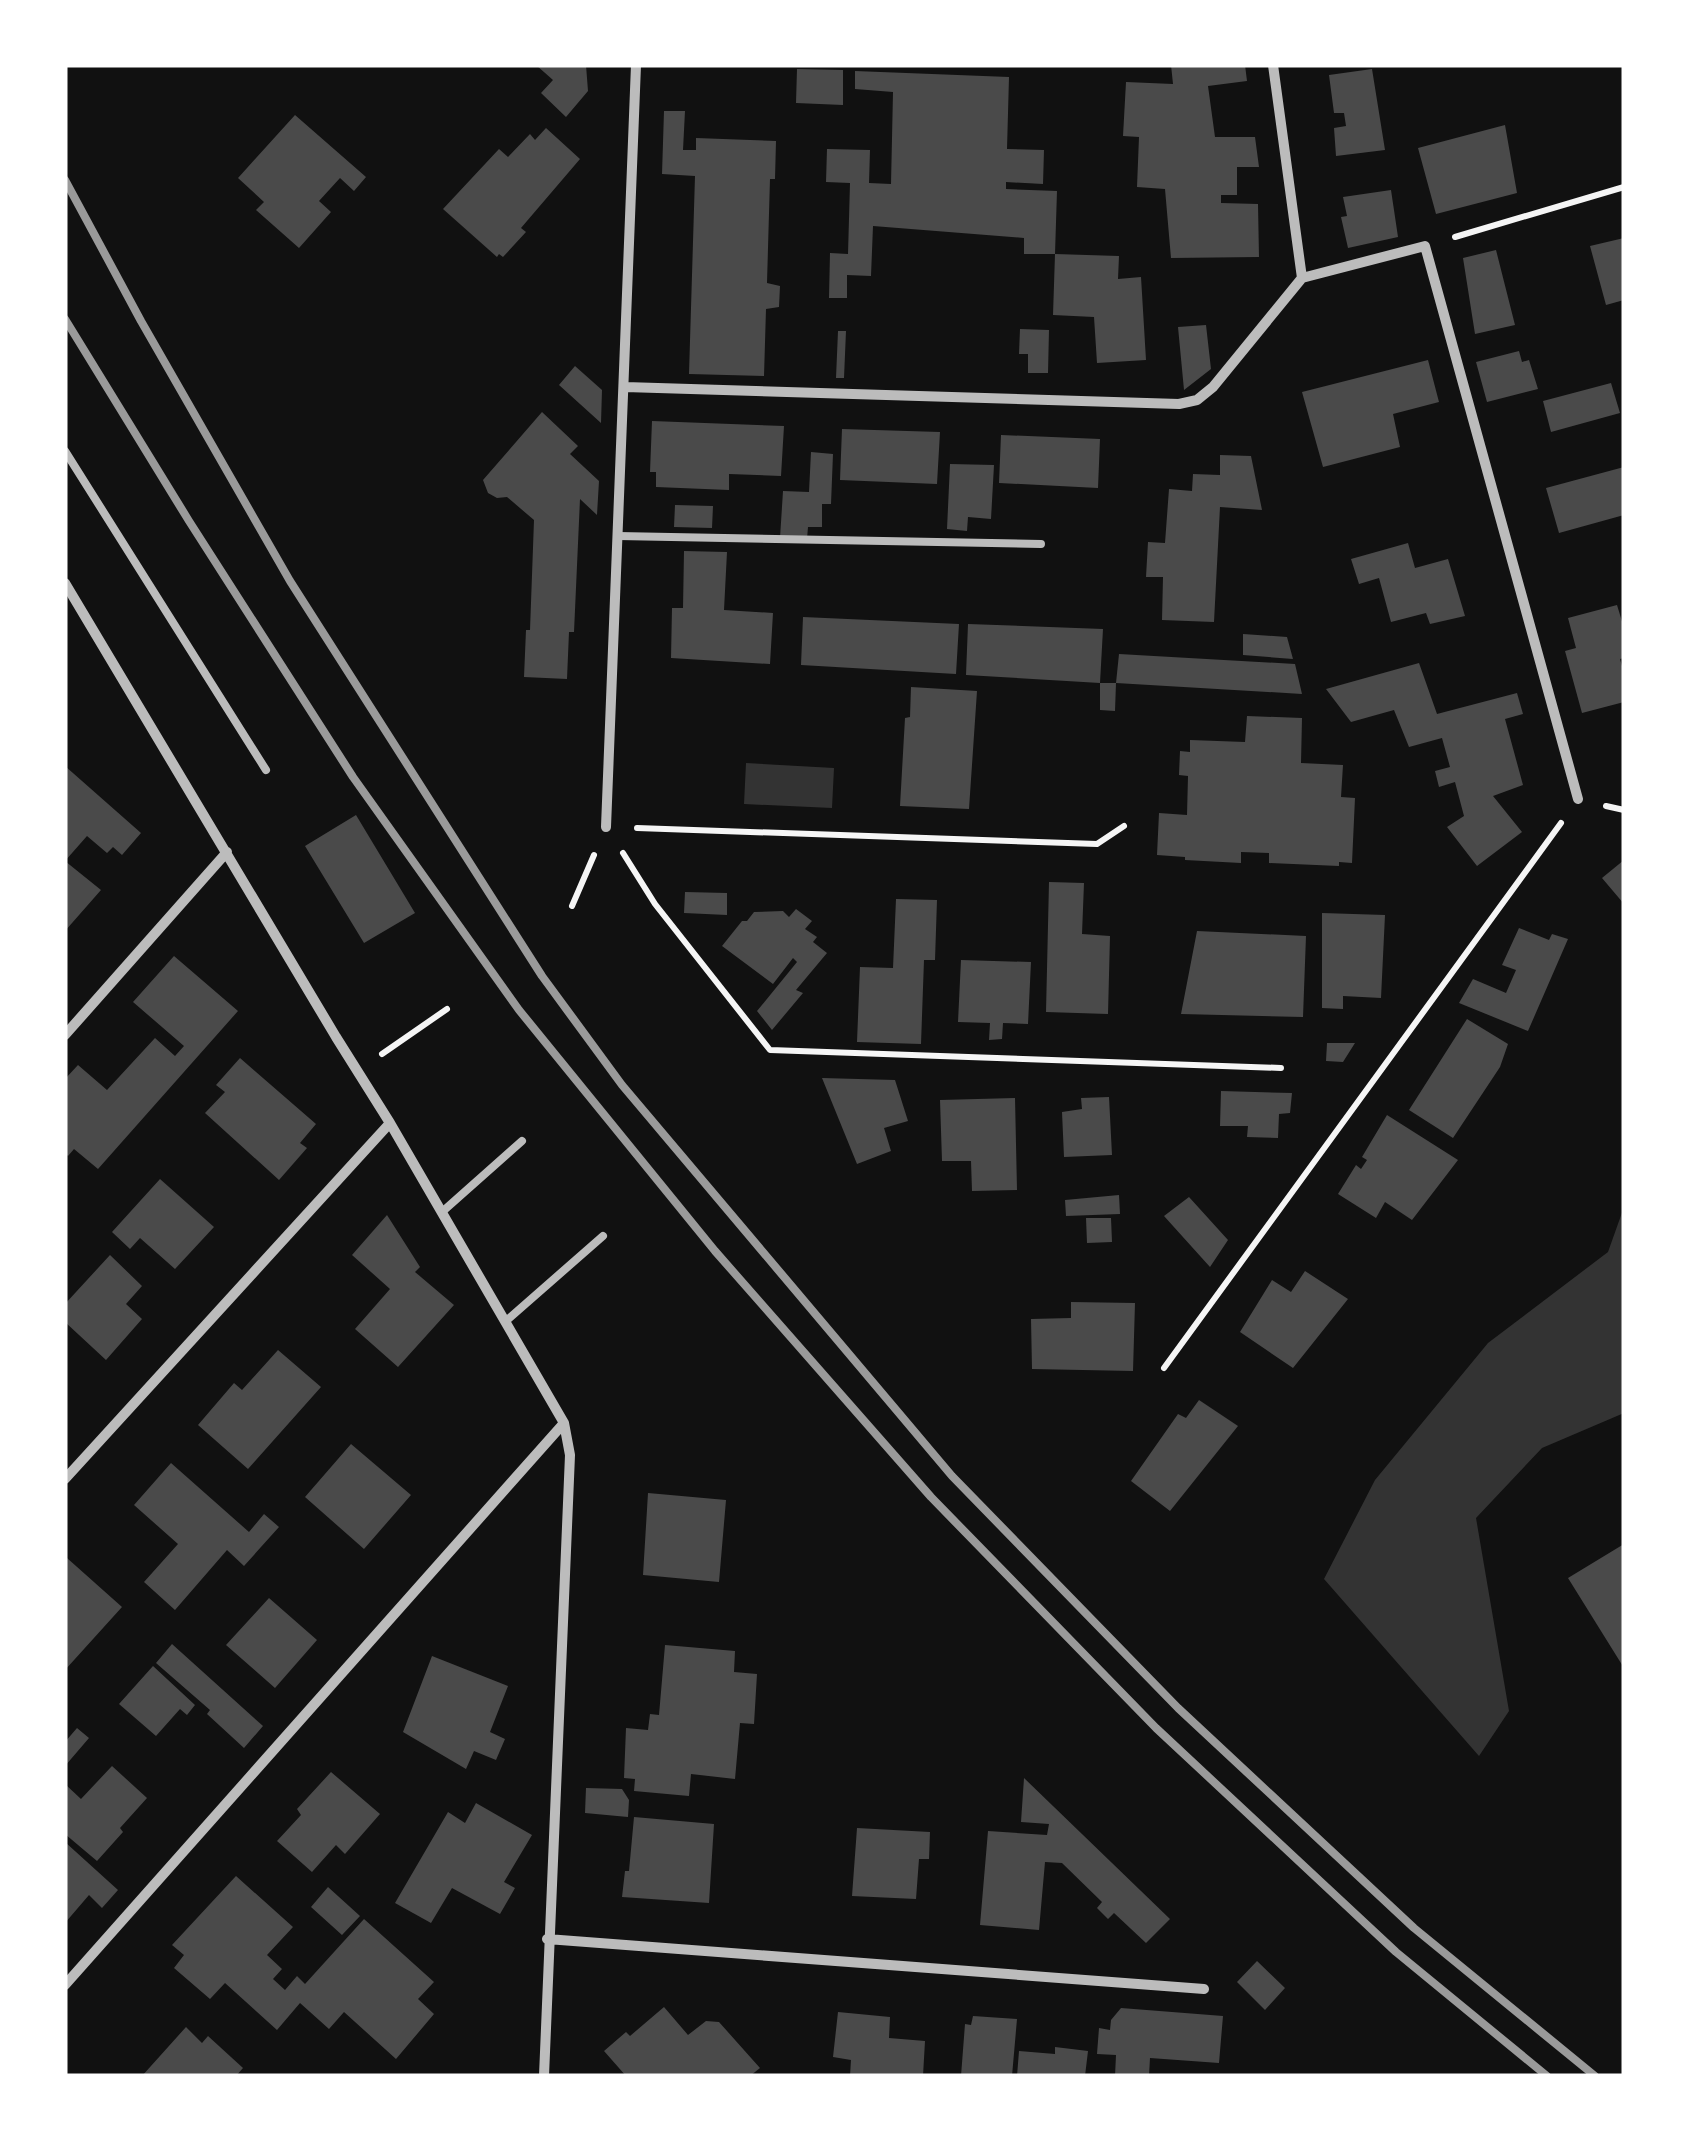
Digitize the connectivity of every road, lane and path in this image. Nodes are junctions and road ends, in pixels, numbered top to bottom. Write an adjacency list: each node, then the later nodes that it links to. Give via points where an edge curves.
1 (636, 65): 6 (street)
2 (1273, 65): 5 (street)
3 (1624, 187): 4 (path)
4 (1425, 246): 5 (street); 12 (street)
5 (1302, 278): 6 (street, via 1213,387 1179,404)
6 (625, 387): 8 (street)
7 (65, 451): 11 (lane)
8 (618, 536): 9 (lane); 13 (street)
9 (1041, 544)
10 (65, 582): 15 (street)
11 (266, 770)
12 (1578, 800): 26 (path)
13 (606, 826): 14 (path, via 1097,844); 16 (path); 19 (path, via 655,904 770,1050)
14 (1124, 826)
15 (227, 852): 18 (street); 20 (street)
16 (572, 906)
17 (447, 1010): 20 (path)
18 (65, 1035)
19 (1281, 1068)
20 (357, 1071): 21 (street)
21 (390, 1122): 23 (street); 28 (street)
22 (522, 1142): 23 (lane)
23 (442, 1212): 25 (street)
24 (602, 1236): 25 (lane)
25 (506, 1320): 27 (street)
26 (1164, 1368)
27 (564, 1423): 29 (street, via 570,1455); 30 (street)
28 (65, 1479)
29 (547, 1939): 31 (street); 32 (street)
30 (65, 1985)
31 (1204, 1989)
32 (544, 2076)

